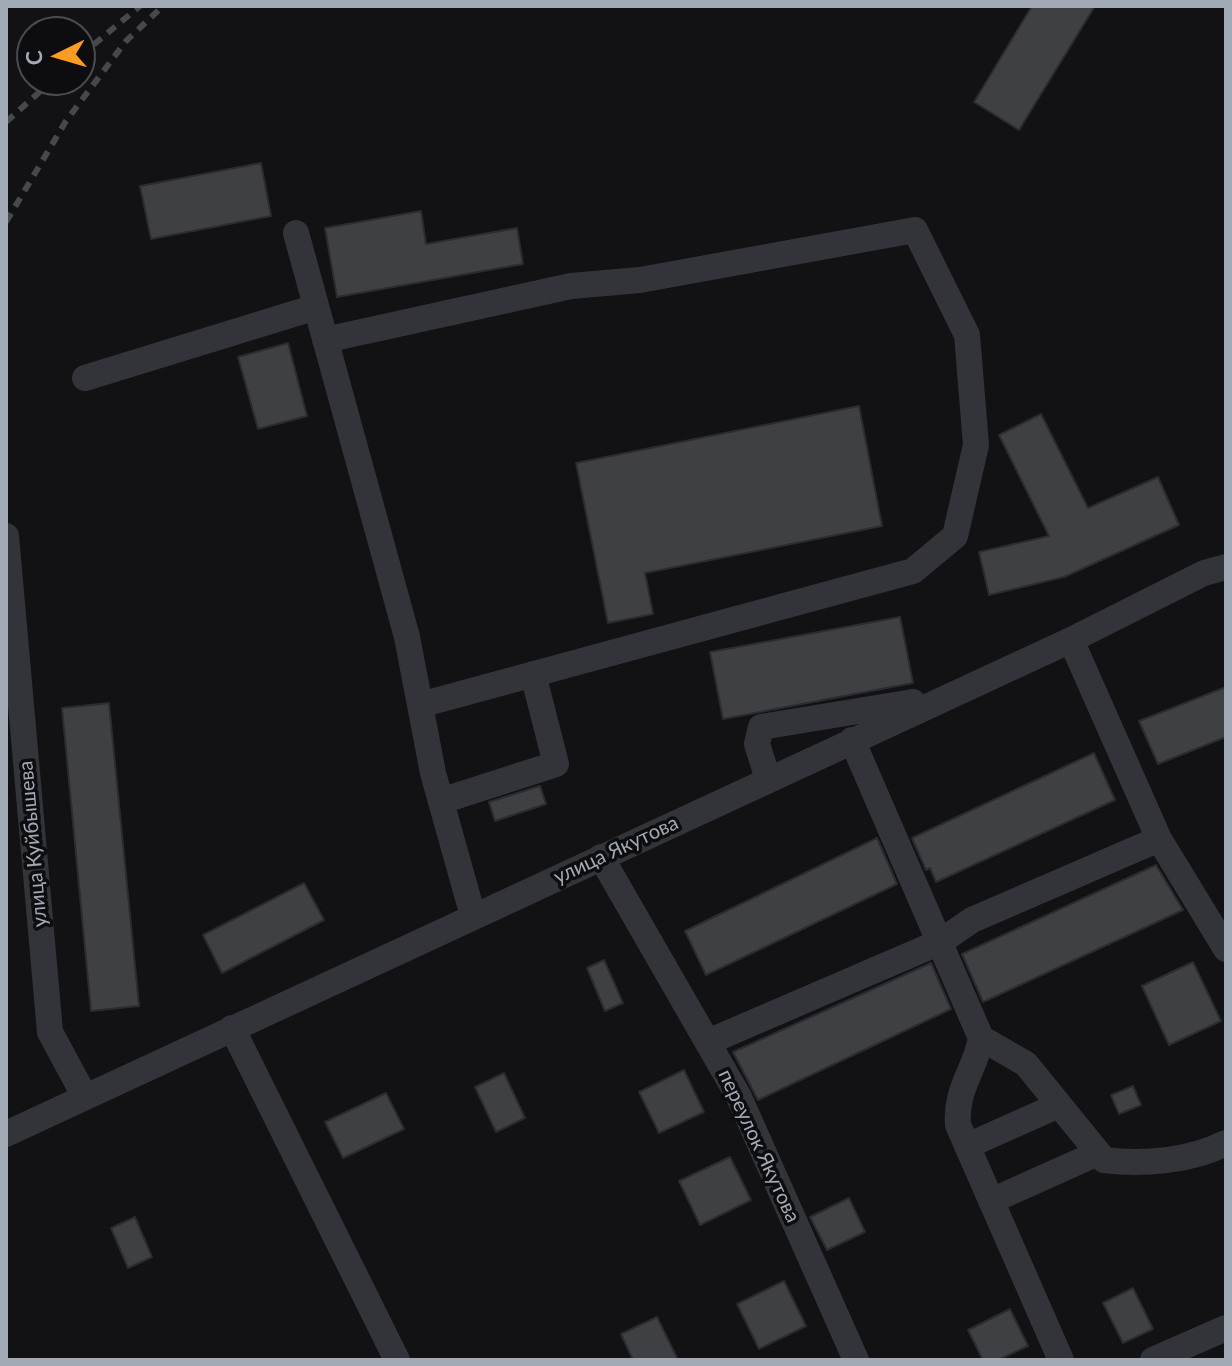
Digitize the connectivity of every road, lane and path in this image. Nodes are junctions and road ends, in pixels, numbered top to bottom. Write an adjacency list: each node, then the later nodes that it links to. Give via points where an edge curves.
1 (296, 233): 2 (street)
2 (316, 307): 3 (street); 4 (street)
3 (325, 340): 8 (street, via 571,286 640,280 915,230 967,335 976,445 955,536 913,571); 10 (street, via 407,637)
4 (85, 378)
5 (6, 536): 22 (street, улица Куйбышева, via 50,1032)
6 (1226, 567): 7 (street, улица Якутова)
7 (1071, 640): 9 (street, улица Якутова); 14 (street)
8 (533, 674): 10 (street); 13 (street, via 556,764)
9 (949, 695): 11 (street, улица Якутова); 12 (street, via 761,727 757,744)
10 (420, 705): 13 (street)
11 (852, 740): 12 (street, улица Якутова); 17 (street)
12 (768, 779): 15 (street, улица Якутова)
13 (441, 801): 16 (street)
14 (1159, 839): 17 (street, via 972,920); 18 (street)
15 (601, 857): 16 (street, улица Якутова); 21 (street, переулок Якутова)
16 (473, 916): 19 (street, улица Якутова)
17 (940, 942): 20 (street); 21 (street)
18 (1226, 949)
19 (232, 1028): 22 (street, улица Якутова); 30 (street)
20 (981, 1038): 23 (street, via 1026,1064); 26 (street, via 957,1108)
21 (708, 1042): 31 (street, переулок Якутова, via 739,1097)
22 (85, 1097): 24 (street, улица Якутова)
23 (1059, 1105): 26 (street); 27 (street)
24 (6, 1134)
25 (1226, 1143): 27 (street, via 1206,1153 1131,1163 1104,1160)
26 (967, 1146): 28 (street)
27 (1098, 1153): 28 (street)
28 (991, 1201): 32 (street)
29 (1226, 1328): 33 (street)
30 (397, 1360)
31 (856, 1360)
32 (1061, 1360)
33 (1153, 1360)

